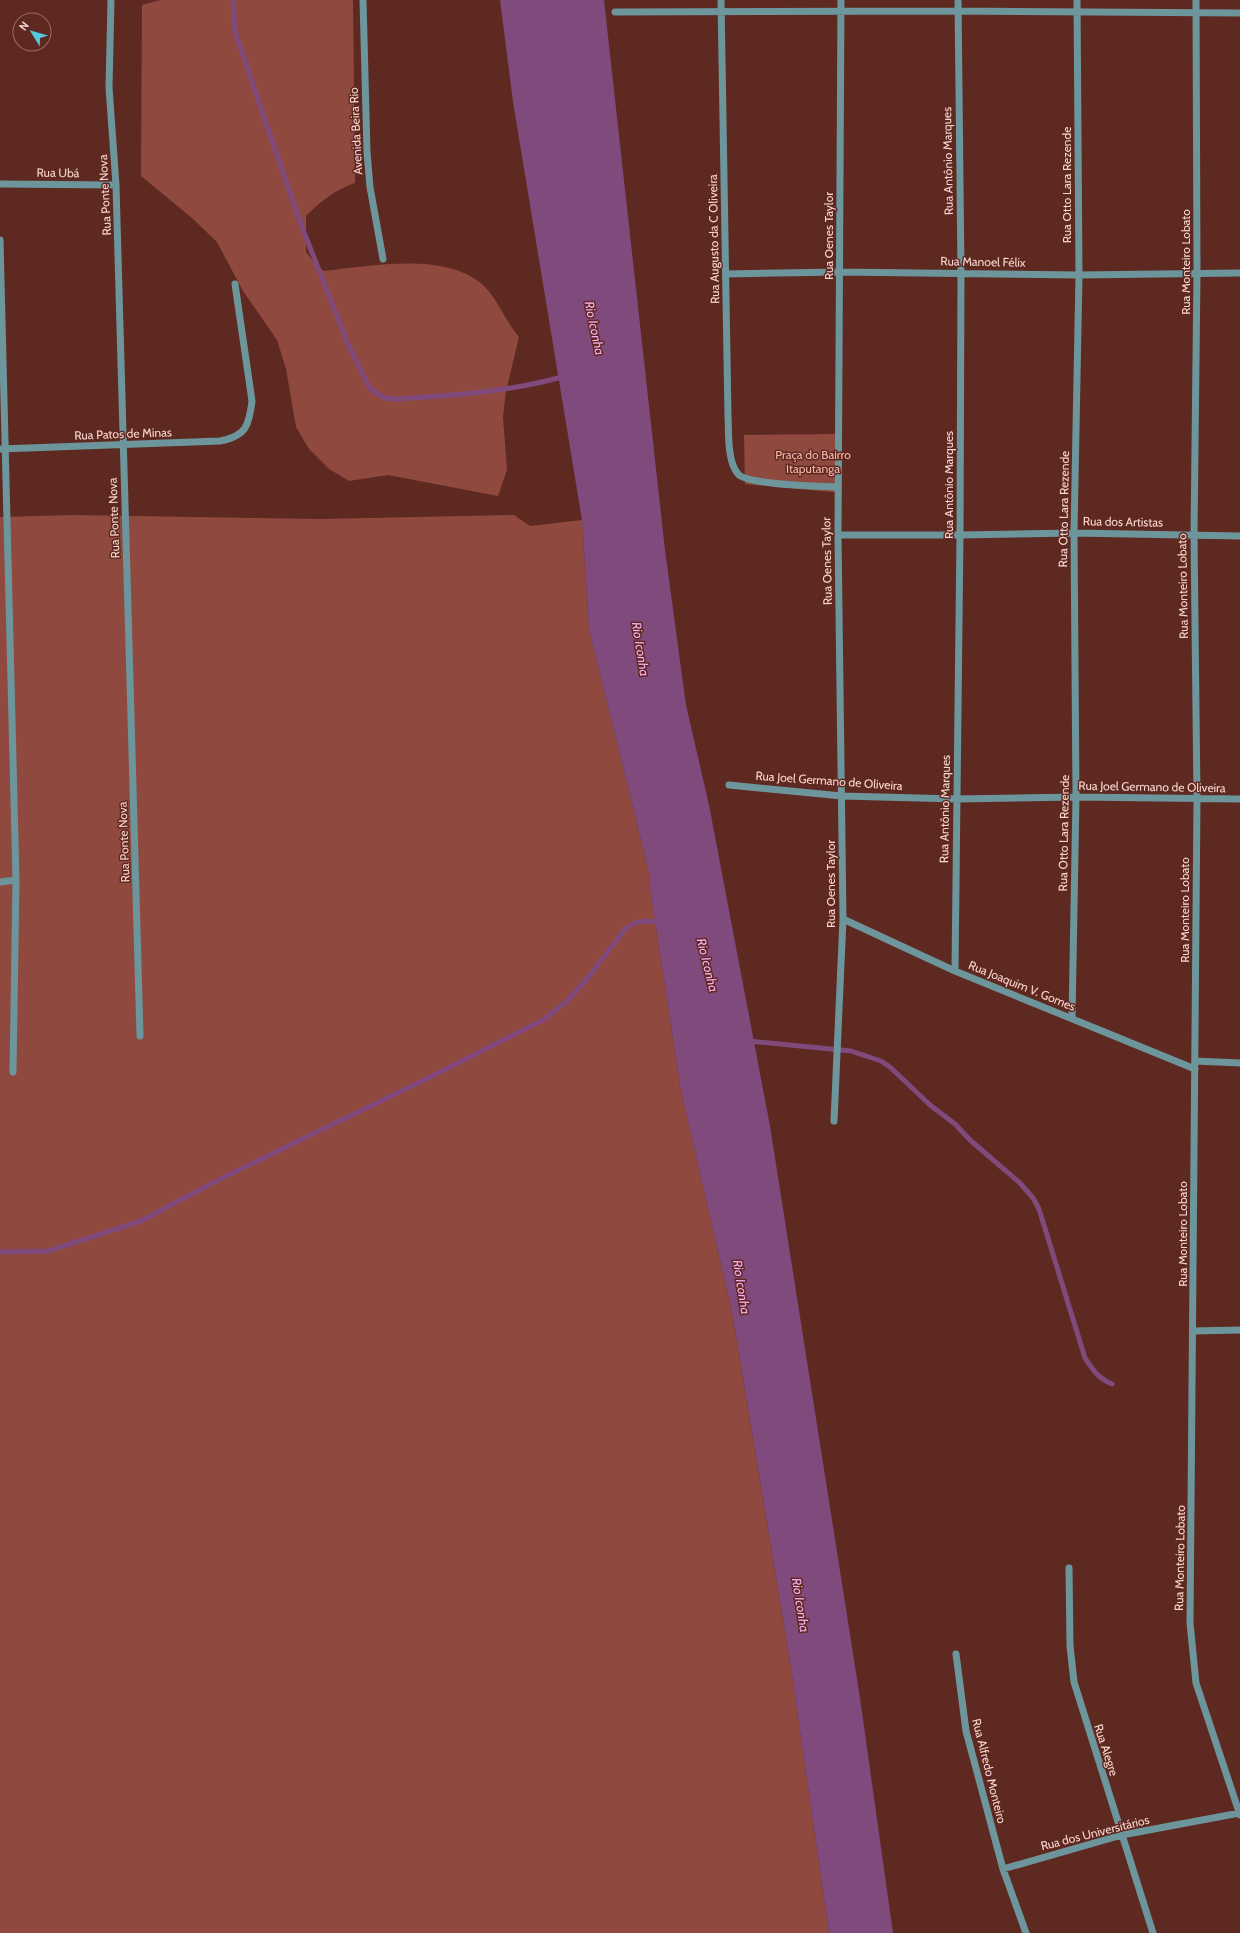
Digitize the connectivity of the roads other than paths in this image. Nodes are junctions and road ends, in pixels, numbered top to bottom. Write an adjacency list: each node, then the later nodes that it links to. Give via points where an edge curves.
1 (111, 0): 16 (street, Rua Ponte Nova, via 109,87)
2 (363, 0): 18 (street, Avenida Beira Rio, via 367,152 370,187)
3 (721, 0): 11 (street, Rua Augusto da C Oliveira)
4 (841, 0): 10 (street, Rua Oenes Taylor)
5 (958, 0): 8 (street, Rua Antônio Marques)
6 (1077, 0): 12 (street, Rua Otto Lara Rezende)
7 (1196, 0): 14 (street, Rua Monteiro Lobato)
8 (958, 11): 10 (street); 12 (street); 20 (street, Rua Antônio Marques)
9 (615, 12): 11 (street)
10 (841, 12): 11 (street); 19 (street, Rua Oenes Taylor)
11 (722, 13): 23 (street, Rua Augusto da C Oliveira)
12 (1077, 13): 14 (street); 24 (street, Rua Otto Lara Rezende)
13 (1240, 13): 14 (street)
14 (1197, 14): 21 (street, Rua Monteiro Lobato)
15 (0, 184): 16 (street, Rua Ubá)
16 (116, 185): 26 (street, Rua Ponte Nova)
17 (0, 240): 27 (street)
18 (383, 260)
19 (840, 272): 20 (street, Rua Manoel Félix); 23 (street, Rua Manoel Félix); 28 (street, Rua Oenes Taylor)
20 (960, 272): 24 (street, Rua Manoel Félix); 31 (street, Rua Antônio Marques)
21 (1197, 272): 22 (street, Rua Manoel Félix); 24 (street, Rua Manoel Félix); 32 (street, Rua Monteiro Lobato)
22 (1240, 272)
23 (726, 274): 28 (street, Rua Augusto da C Oliveira, via 728,417 731,453 738,476 752,482)
24 (1079, 275): 29 (street, Rua Otto Lara Rezende)
25 (235, 284): 26 (street, Rua Patos de Minas, via 252,402 250,418 244,431 233,438 220,441)
26 (123, 446): 27 (street, Rua Patos de Minas); 45 (street, Rua Ponte Nova)
27 (2, 449): 40 (street)
28 (838, 487): 30 (street, Rua Oenes Taylor)
29 (1074, 532): 31 (street, Rua dos Artistas); 32 (street, Rua dos Artistas); 36 (street, Rua Otto Lara Rezende)
30 (838, 535): 31 (street, Rua dos Artistas); 35 (street, Rua Oenes Taylor)
31 (960, 535): 38 (street, Rua Antônio Marques)
32 (1194, 535): 33 (street, Rua dos Artistas); 37 (street, Rua Monteiro Lobato)
33 (1240, 536)
34 (729, 785): 35 (street, Rua Joel Germano de Oliveira)
35 (842, 796): 38 (street, Rua Joel Germano de Oliveira); 42 (street, Rua Oenes Taylor)
36 (1076, 797): 37 (street, Rua Joel Germano de Oliveira); 38 (street, Rua Joel Germano de Oliveira); 44 (street, Rua Otto Lara Rezende)
37 (1197, 798): 39 (street, Rua Joel Germano de Oliveira); 46 (street, Rua Monteiro Lobato)
38 (956, 799): 43 (street, Rua Antônio Marques)
39 (1240, 799)
40 (16, 880): 41 (street); 49 (street)
41 (0, 882)
42 (842, 919): 43 (street, Rua Joaquim V. Gomes); 50 (street, Rua Oenes Taylor)
43 (955, 970): 44 (street, Rua Joaquim V. Gomes)
44 (1072, 1018): 48 (street, Rua Joaquim V. Gomes)
45 (140, 1036)
46 (1195, 1061): 47 (street); 48 (street, Rua Monteiro Lobato)
47 (1240, 1063)
48 (1195, 1069): 52 (street, Rua Monteiro Lobato)
49 (14, 1072)
50 (834, 1121)
51 (1240, 1330): 52 (street)
52 (1193, 1331): 55 (street, Rua Monteiro Lobato, via 1190,1615 1192,1654 1196,1684)
53 (1069, 1568): 56 (street, Rua Alegre, via 1070,1646 1074,1682)
54 (956, 1654): 57 (street, Rua Alfredo Monteiro, via 966,1731)
55 (1240, 1814): 56 (street, Rua dos Universitários)
56 (1122, 1834): 57 (street, Rua dos Universitários); 59 (street, Rua Alegre)
57 (1003, 1868): 58 (street, Rua Alfredo Monteiro)
58 (1026, 1933)
59 (1153, 1933)

